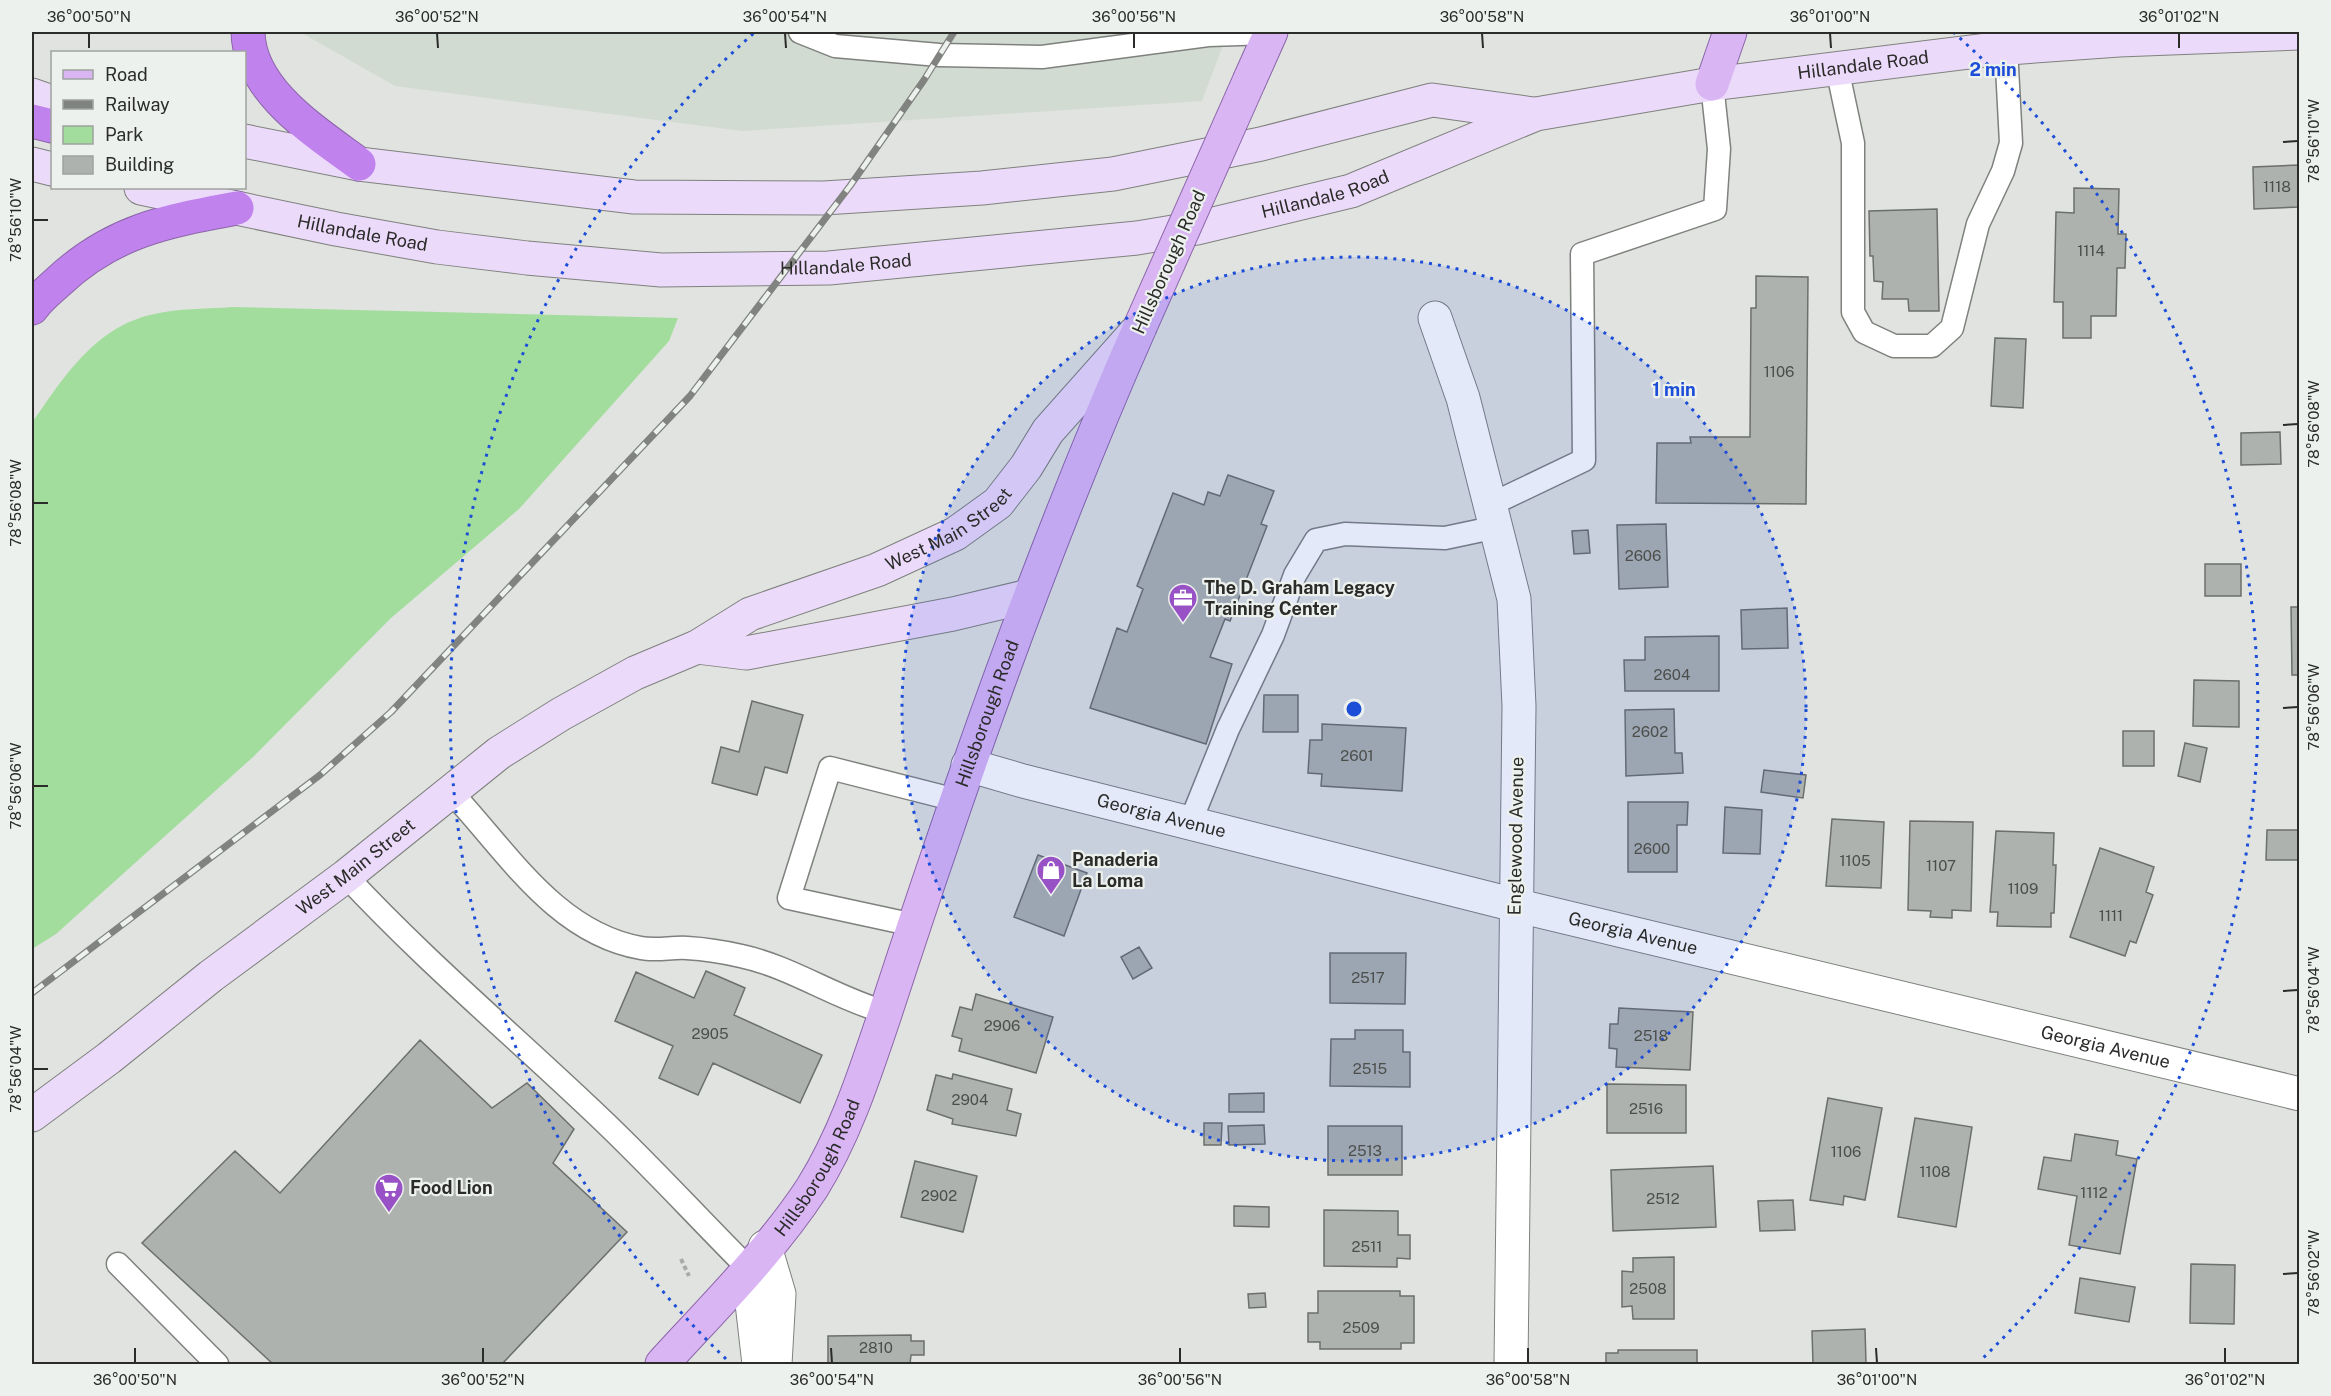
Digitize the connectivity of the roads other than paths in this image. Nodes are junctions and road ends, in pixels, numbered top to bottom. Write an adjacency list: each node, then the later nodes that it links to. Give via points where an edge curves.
1 (248, 32): 17 (highway, via 261,74 293,115)
2 (800, 32): 6 (lane, via 835,46 939,55 1042,57)
3 (1271, 32): 6 (lane); 23 (main road, Hillsborough Road, bridge)
4 (1730, 32): 9 (main road)
5 (2300, 33): 7 (main road, Hillandale Road)
6 (1091, 41)
7 (2006, 48): 8 (main road, Hillandale Road); 8 (lane, via 2011,143 2003,171 1978,224 1952,328 1932,346 1916,348 1894,346 1864,332 1853,312 1853,143)
8 (1838, 68): 9 (main road, Hillandale Road)
9 (1712, 84): 12 (main road, Hillandale Road); 24 (lane, via 1719,149 1715,209 1582,254 1584,460)
10 (32, 96): 11 (main road)
11 (51, 102)
12 (1536, 114): 17 (main road, Hillandale Road, via 1432,100 1261,144 1113,174 982,188 824,198 634,197); 20 (main road, Hillandale Road, via 1351,191 1197,228 1137,238 829,268 661,270 527,258 392,239)
13 (32, 121): 14 (highway)
14 (51, 126)
15 (246, 141): 17 (main road, Hillandale Road)
16 (32, 164): 18 (main road)
17 (358, 164)
18 (51, 169)
19 (146, 189): 20 (main road, Hillandale Road)
20 (237, 208): 21 (highway, via 185,217 115,239 71,270)
21 (32, 308)
22 (1436, 318): 24 (street, Englewood Avenue, via 1463,398)
23 (1140, 327): 25 (main road, Hillsborough Road); 26 (main road, West Main Street, via 1048,430 1026,468 998,503 955,534 877,570 750,614)
24 (1495, 516): 30 (lane, via 1445,538 1345,534 1316,540 1295,575 1273,635 1228,729); 32 (street, Englewood Avenue, via 1514,599 1519,706)
25 (1029, 596): 26 (main road, West Main Street, via 746,653); 27 (main road, Hillsborough Road)
26 (697, 647): 28 (main road, West Main Street, via 635,673 561,714 500,753)
27 (968, 765): 29 (main road, Hillsborough Road); 30 (street, Georgia Avenue)
28 (451, 792): 31 (main road, West Main Street); 34 (lane, via 530,885 604,937 641,948 686,948 742,956 796,975 856,1004)
29 (956, 800): 33 (main road, Hillsborough Road); 33 (lane, via 830,768 789,898)
30 (1190, 823): 32 (street, Georgia Avenue)
31 (346, 876): 36 (main road, West Main Street); 37 (lane, via 465,995)
32 (1515, 905): 35 (street, Georgia Avenue); 43 (street, Englewood Avenue)
33 (914, 925): 34 (main road, Hillsborough Road)
34 (885, 1012): 37 (main road, Hillsborough Road, via 840,1135 811,1188)
35 (2300, 1094)
36 (32, 1115)
37 (757, 1258): 40 (main road, Hillsborough Road); 41 (street); 42 (street, via 779,1294)
38 (118, 1264): 39 (lane)
39 (217, 1365)
40 (662, 1365)
41 (759, 1365)
42 (775, 1365)
43 (1510, 1365)

